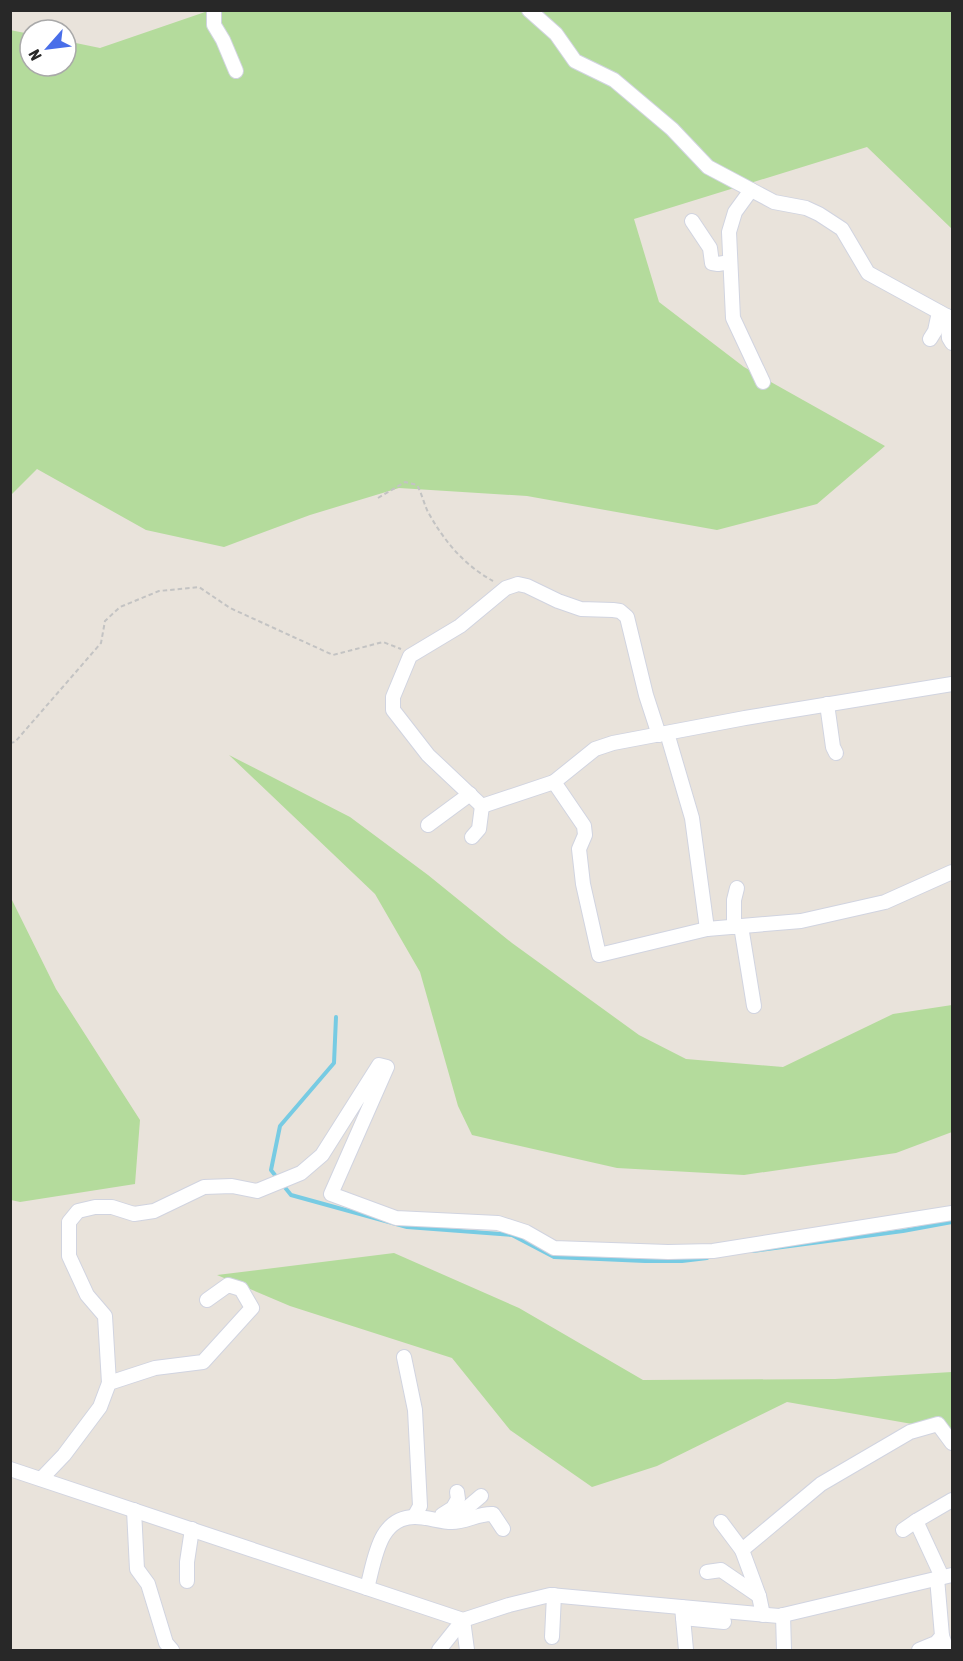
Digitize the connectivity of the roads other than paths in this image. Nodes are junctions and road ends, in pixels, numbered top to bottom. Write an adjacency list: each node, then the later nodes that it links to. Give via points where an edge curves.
1 (214, 10): 3 (street, via 214,26)
2 (529, 10): 4 (street, via 556,34 575,62 614,80 672,129 708,167)
3 (236, 71)
4 (751, 190): 6 (street, via 735,212 729,232); 7 (street, via 774,202 819,214 842,229 868,273)
5 (692, 220): 6 (street, via 710,248 712,262)
6 (730, 262): 10 (street, via 733,318)
7 (946, 315): 8 (street); 9 (street)
8 (930, 339)
9 (952, 343)
10 (763, 382)
11 (952, 684): 12 (street)
12 (827, 704): 13 (street); 14 (street)
13 (663, 734): 15 (street, via 595,749); 16 (street, via 646,694 627,617 620,611 581,609 518,584 506,588 460,626 410,656 393,697 393,710 428,755); 23 (street, via 692,818)
14 (836, 753)
15 (554, 782): 17 (street); 23 (street, via 584,826 579,849 583,884 599,955)
16 (470, 794): 17 (street); 18 (street)
17 (482, 806): 19 (street, via 479,829)
18 (428, 825)
19 (472, 837)
20 (952, 872): 22 (street, via 885,902 801,921)
21 (737, 888): 22 (street)
22 (737, 926): 23 (street); 24 (street)
23 (708, 929)
24 (753, 1006)
25 (952, 1213): 28 (street, via 713,1251 668,1252 554,1248 526,1232 498,1223 396,1218 331,1194 387,1067 380,1065 322,1155 301,1173 257,1191 232,1186 204,1187 154,1211 134,1214 112,1207 78,1210 69,1222 69,1256 87,1295 105,1316)
26 (207, 1300): 28 (street, via 228,1285 241,1288 252,1308 203,1362 155,1368)
27 (404, 1357): 36 (street, via 415,1422 420,1506)
28 (109, 1383): 31 (street, via 100,1407)
29 (952, 1443): 43 (street, via 938,1424 910,1432 821,1484)
30 (10, 1469): 31 (street)
31 (41, 1479): 35 (street)
32 (457, 1492): 37 (street, via 453,1508)
33 (481, 1496): 37 (street)
34 (952, 1500): 38 (street)
35 (134, 1510): 40 (street); 57 (street, via 137,1569 148,1584 166,1643)
36 (414, 1517): 37 (street); 47 (street, via 394,1521 383,1534)
37 (440, 1520): 41 (street, via 455,1522 482,1513 493,1514)
38 (916, 1521): 42 (street); 45 (street)
39 (721, 1522): 43 (street)
40 (192, 1529): 46 (street); 47 (street)
41 (503, 1529)
42 (903, 1530)
43 (742, 1550): 49 (street)
44 (707, 1572): 49 (street, via 721,1570)
45 (944, 1576): 52 (street); 56 (street)
46 (187, 1581)
47 (367, 1587): 53 (street)
48 (554, 1595): 50 (street); 53 (street); 55 (street)
49 (759, 1596): 51 (street)
50 (682, 1613): 51 (street); 54 (street); 60 (street)
51 (763, 1615): 52 (street)
52 (783, 1615): 61 (street)
53 (463, 1620): 58 (street); 59 (street)
54 (724, 1622)
55 (552, 1636)
56 (942, 1636): 62 (street); 63 (street)
57 (172, 1650)
58 (439, 1650)
59 (467, 1650)
60 (686, 1650)
61 (784, 1650)
62 (919, 1650)
63 (947, 1650)

